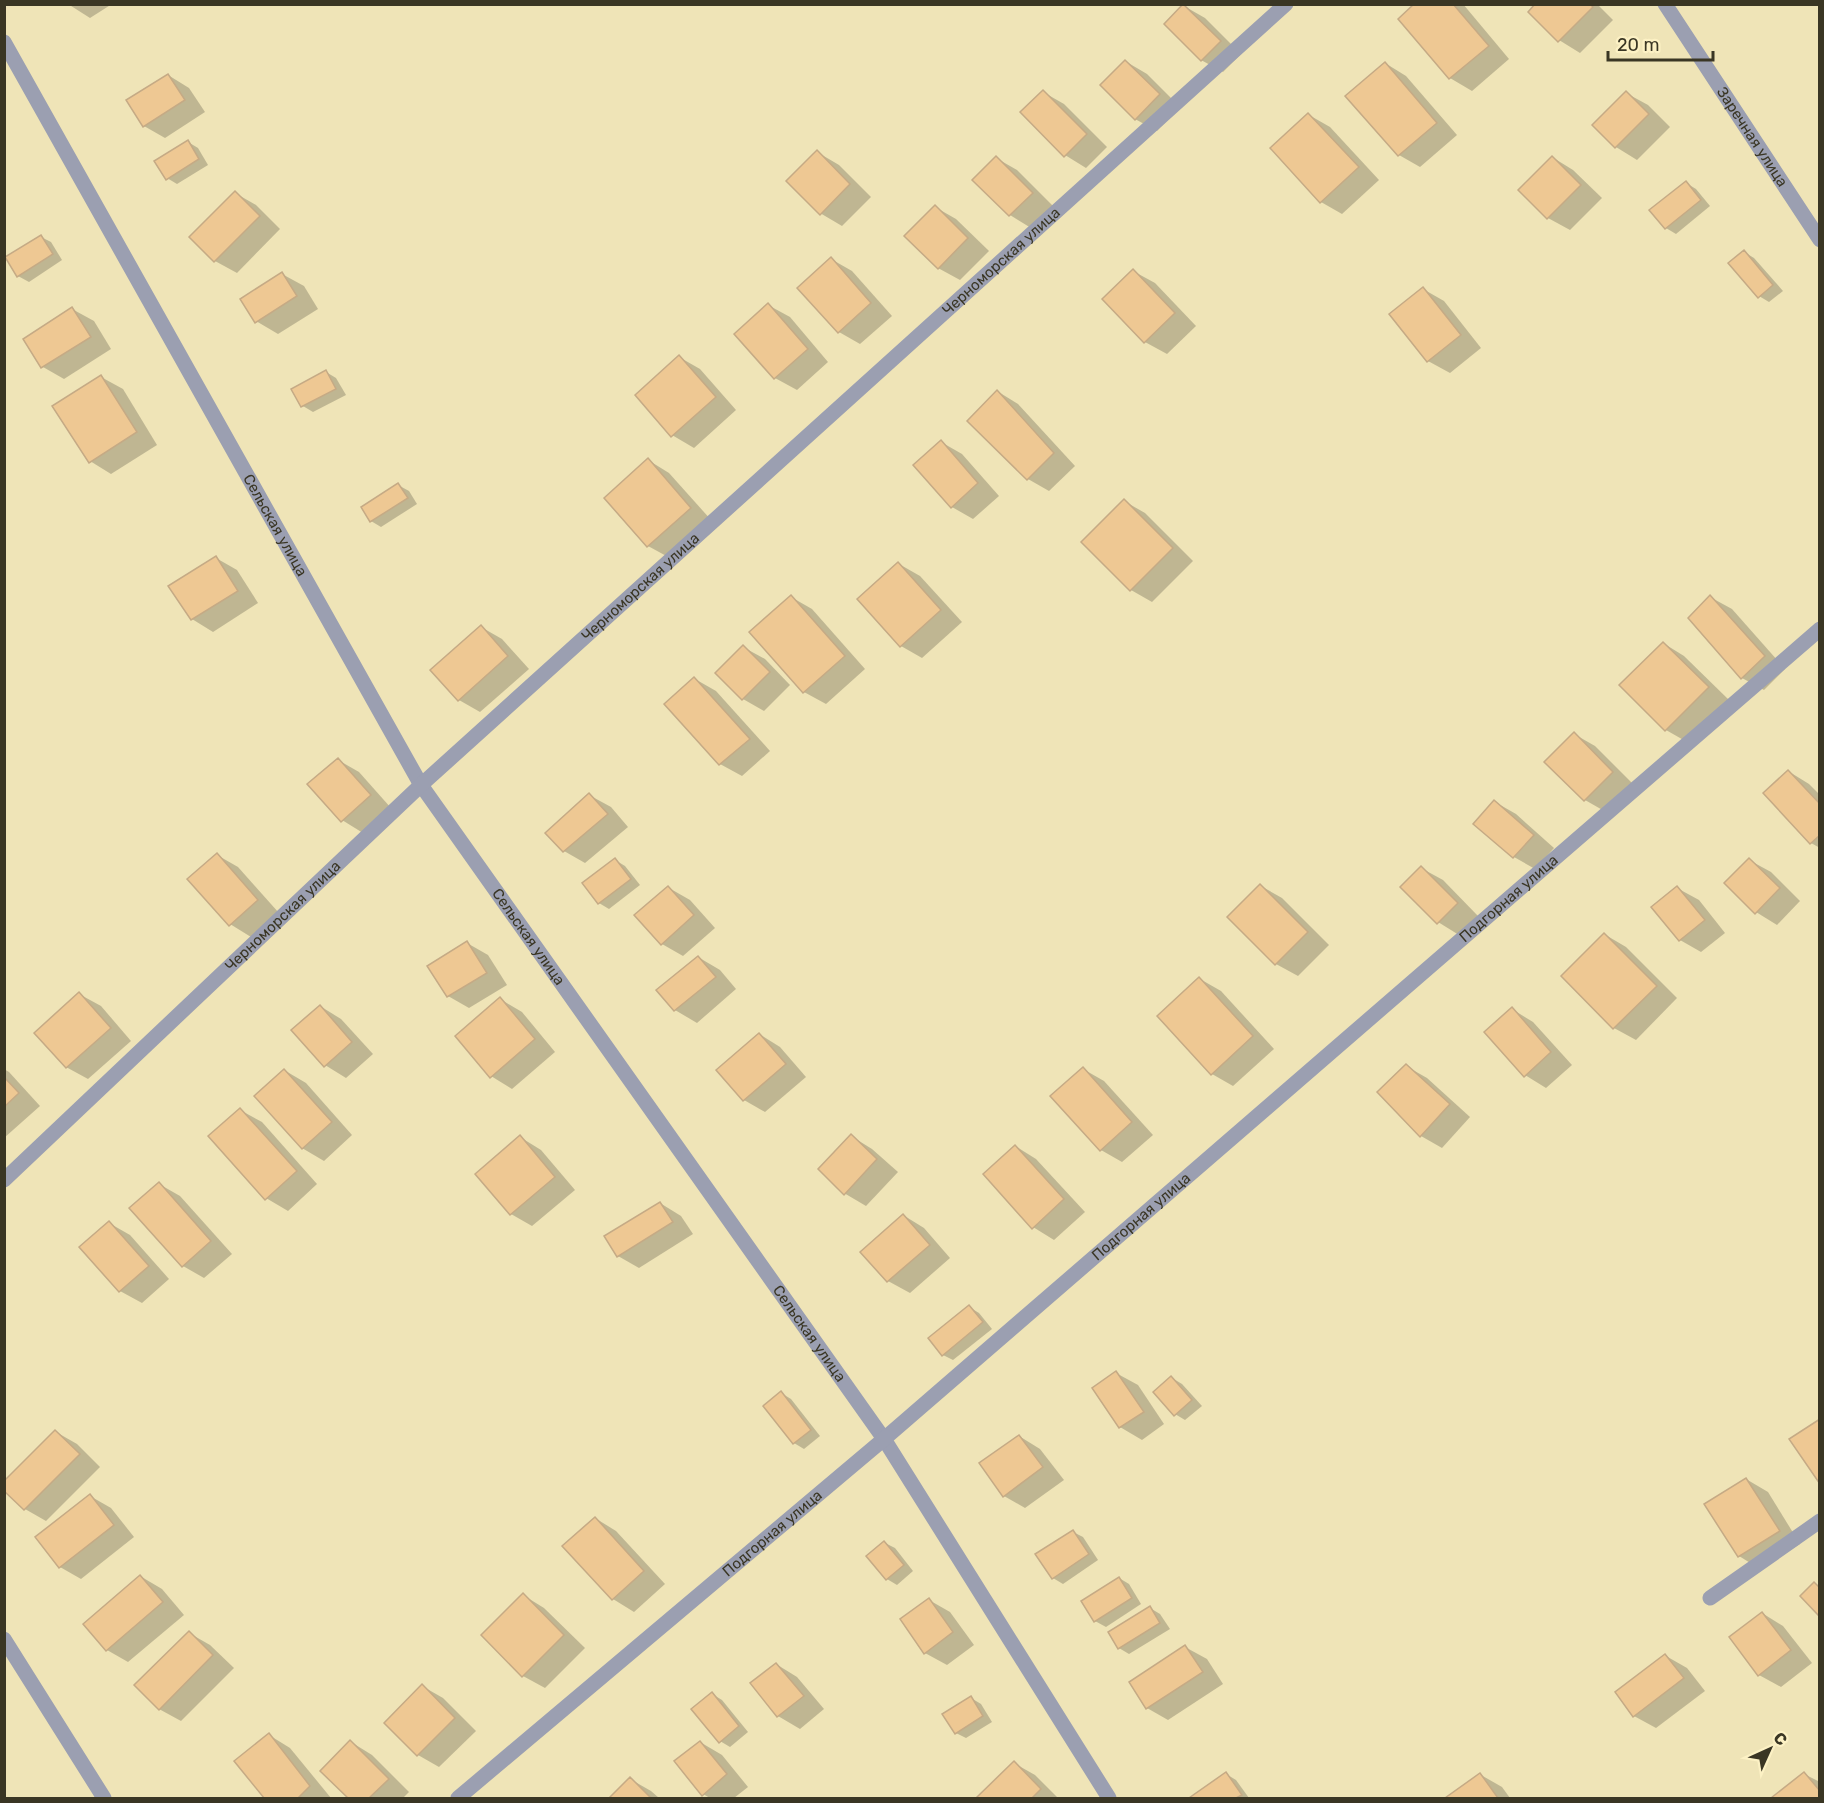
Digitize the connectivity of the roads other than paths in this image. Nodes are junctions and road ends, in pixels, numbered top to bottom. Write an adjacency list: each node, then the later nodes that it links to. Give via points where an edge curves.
1 (1286, 4): 6 (street, Черноморская улица)
2 (1665, 4): 4 (street, Заречная улица)
3 (4, 42): 6 (street, Сельская улица)
4 (1820, 240)
5 (1820, 629): 8 (street, Подгорная улица)
6 (421, 785): 7 (street, Черноморская улица); 8 (street, Сельская улица)
7 (4, 1180)
8 (884, 1438): 13 (street, Подгорная улица); 14 (street, Сельская улица)
9 (1820, 1521): 10 (street)
10 (1710, 1598)
11 (4, 1639): 12 (street)
12 (104, 1798)
13 (458, 1798)
14 (1109, 1798)

